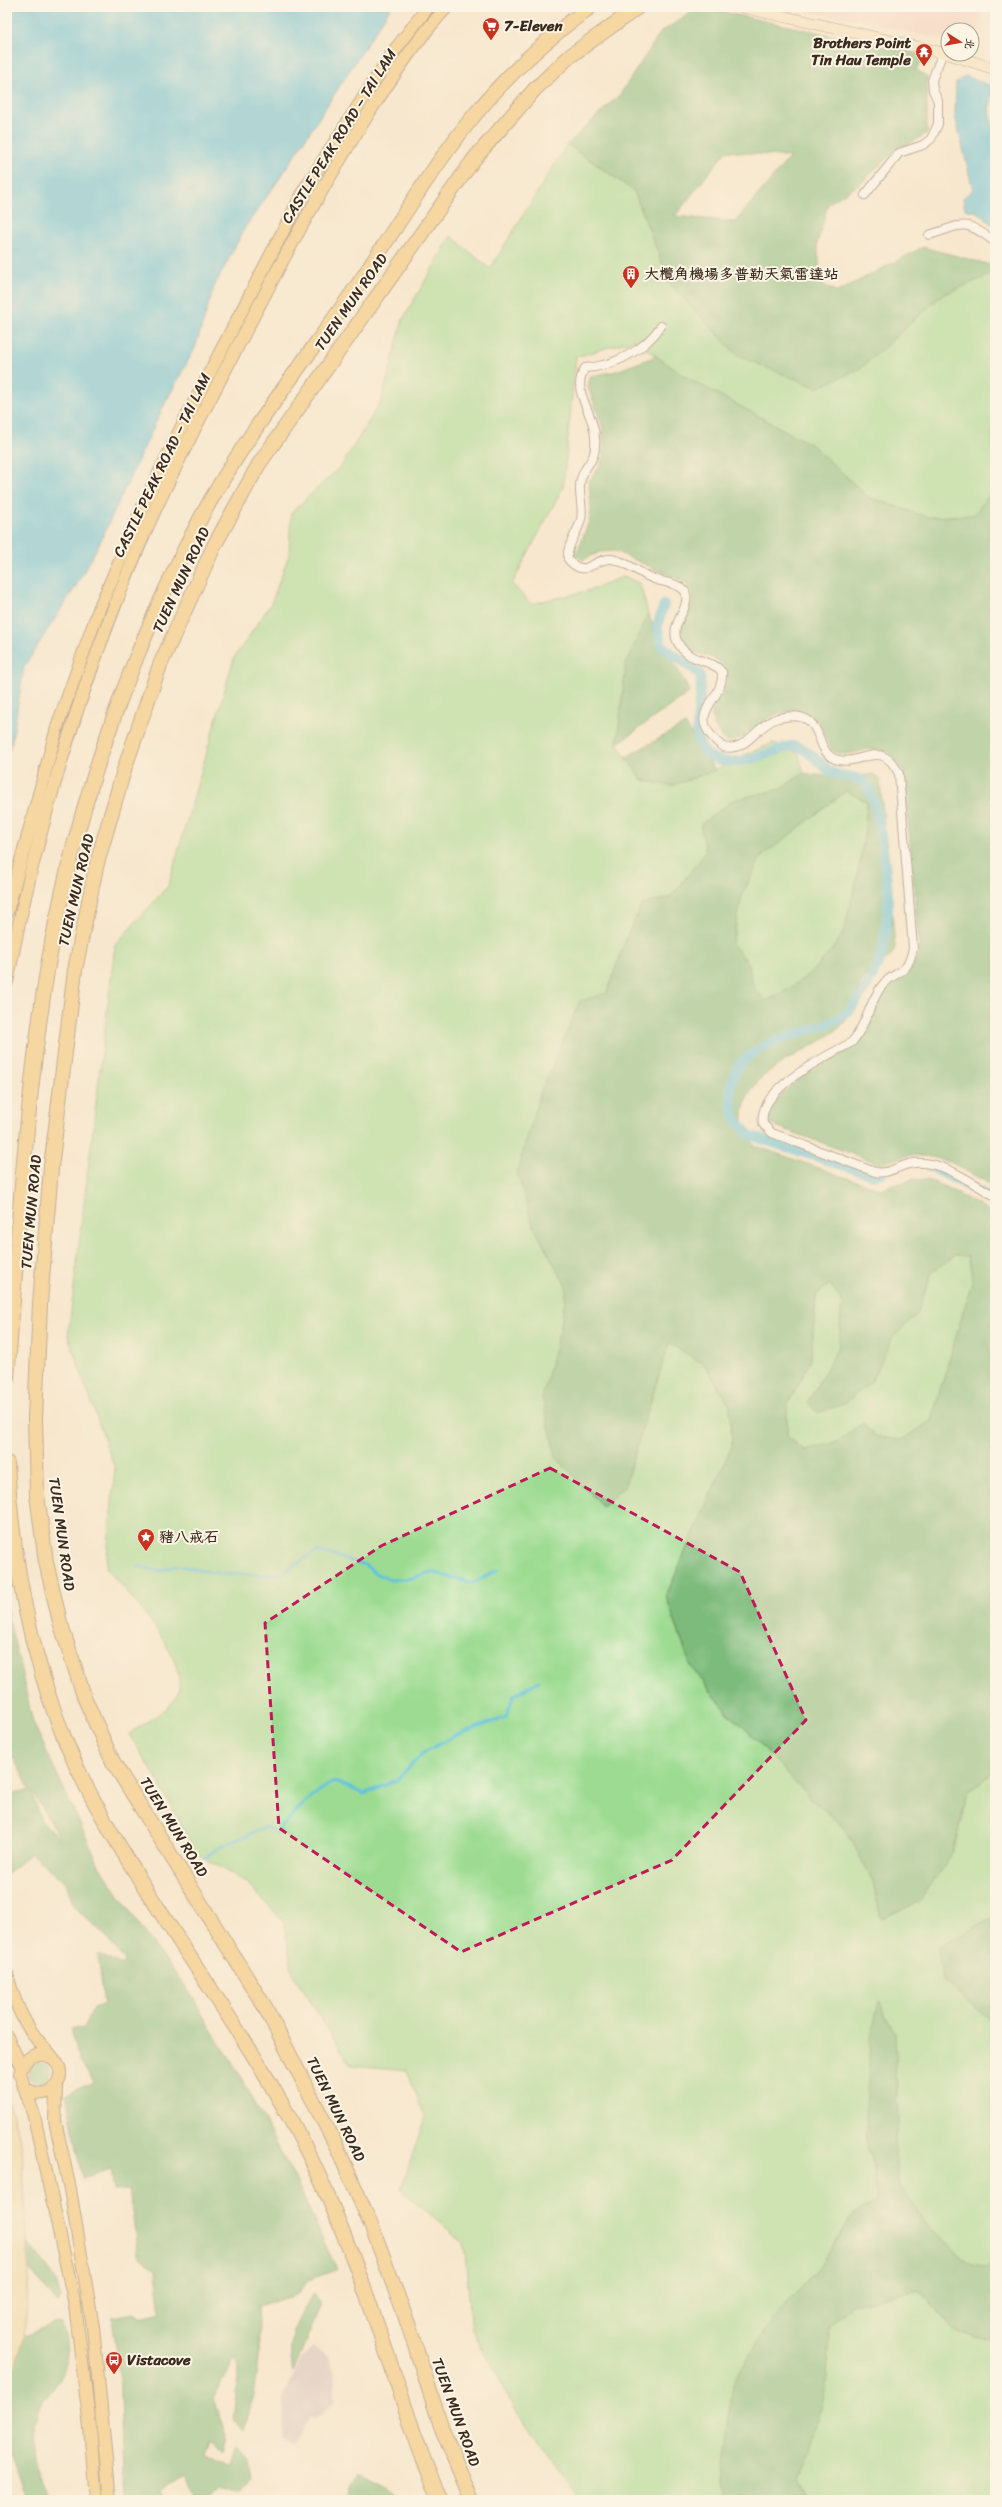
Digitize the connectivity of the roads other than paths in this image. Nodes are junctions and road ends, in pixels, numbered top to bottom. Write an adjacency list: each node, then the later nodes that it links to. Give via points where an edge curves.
1 (428, 7): 14 (main road, CASTLE PEAK ROAD – TAI LAM, via 391,55 306,187 188,412 143,506 99,609 58,724)
2 (448, 7): 15 (main road, CASTLE PEAK ROAD – TAI LAM, via 403,62 320,191 193,432 147,529 103,636 72,728 42,832)
3 (590, 7): 17 (highway, TUEN MUN ROAD, via 535,51 506,80 473,116 443,157 224,479 196,526 137,654 99,760 70,866 47,969 32,1087)
4 (638, 7): 28 (highway, TUEN MUN ROAD, via 565,61 510,116 474,159 259,464 214,546 160,665 124,770 96,867 75,970 51,1168 40,1304 34,1418 37,1495 46,1562 60,1622 85,1699 113,1762 265,2007 335,2143 372,2227 408,2324 443,2432)
5 (742, 7): 6 (main road)
6 (940, 51)
7 (942, 62): 10 (street, via 932,80 938,108 938,124 931,139 923,145 899,153)
8 (974, 62): 9 (main road)
9 (995, 69)
10 (865, 195)
11 (929, 235): 12 (street, via 968,224)
12 (995, 242)
13 (661, 326): 16 (street, via 637,350 613,363 585,368 579,378 580,389 594,427 596,448 593,460 580,482 582,514 568,550 568,559 578,568 613,559 655,579 674,583 685,591 686,603 675,634 679,643 691,656 713,665 722,672 720,689 706,708 705,716 709,731 723,747 740,745 774,719 799,718 815,727 823,748 833,758 845,760 869,755 880,756 890,761 899,774 913,948 910,962 904,971 881,986 852,1042 781,1086 768,1098 763,1108 763,1124 772,1133 875,1172 885,1172 911,1163 930,1165 949,1171)
14 (7, 912)
15 (7, 982)
16 (995, 1196)
17 (7, 1378)
18 (7, 1463): 27 (highway, via 17,1566 36,1647 57,1719 97,1808 140,1882 253,2052 310,2159 349,2246 421,2450)
19 (7, 1974): 21 (main road, via 13,1998 22,2017)
20 (7, 2037): 22 (main road)
21 (50, 2057): 22 (main road, via 37,2054); 23 (main road, via 59,2067 60,2074)
22 (21, 2066): 24 (main road, via 21,2081)
23 (56, 2086): 24 (main road, via 40,2094); 26 (main road, via 55,2121 70,2189 92,2321)
24 (24, 2087): 25 (main road, via 34,2116 73,2297 83,2358)
25 (96, 2500)
26 (110, 2500)
27 (442, 2500)
28 (472, 2500)

